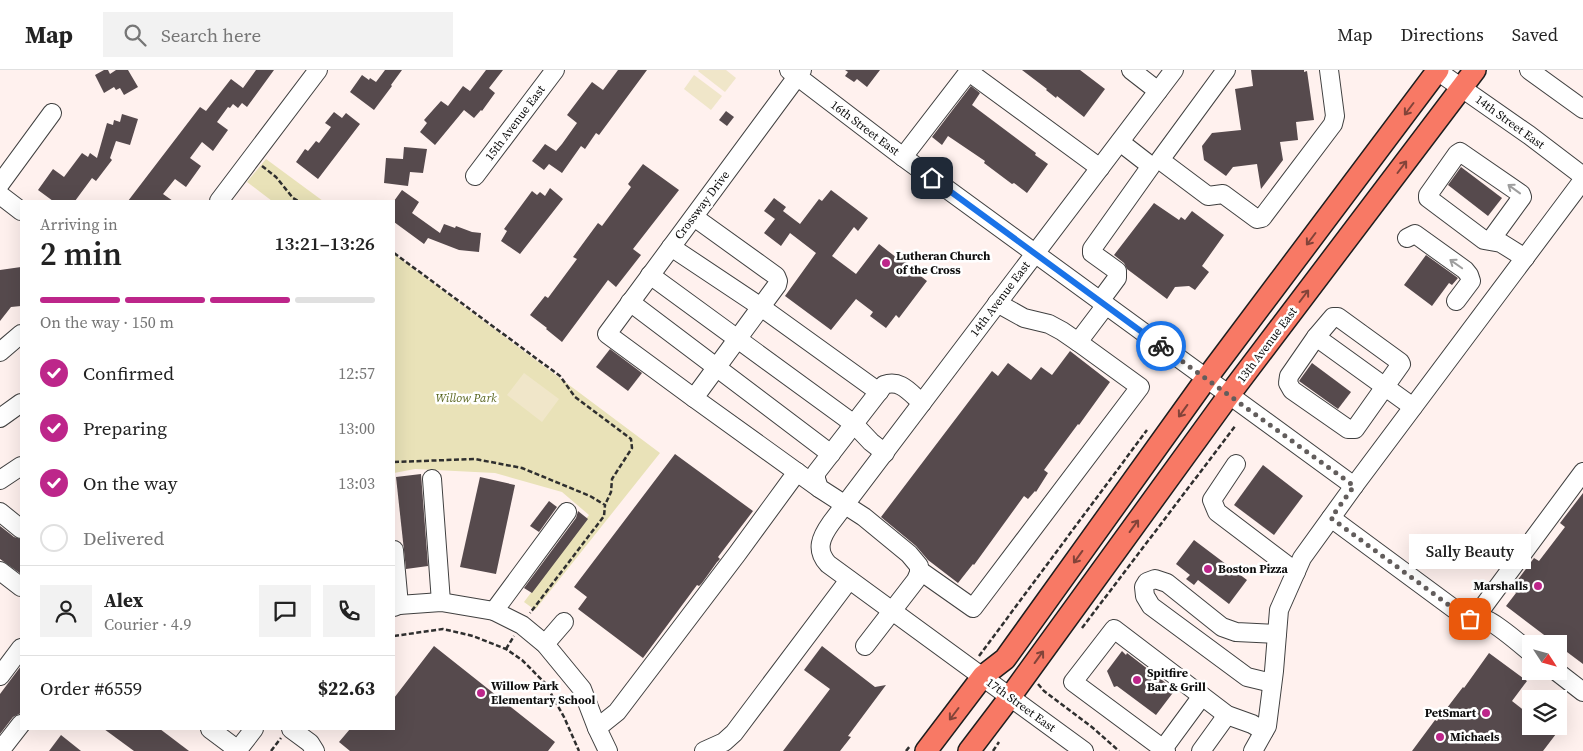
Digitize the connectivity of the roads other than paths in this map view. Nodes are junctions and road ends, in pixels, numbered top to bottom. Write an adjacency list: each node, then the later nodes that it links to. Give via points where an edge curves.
1 (318, 70): 24 (street)
2 (555, 70): 20 (street, 15th Avenue East)
3 (1131, 70): 13 (street)
4 (1174, 70): 13 (street, 14th Avenue East)
5 (1226, 70): 18 (street)
6 (1329, 70): 18 (street, via 1335,116 1333,124 1262,218 1256,220 1223,194 1208,196)
7 (1438, 70): 12 (street, 14th Street East); 43 (main road, one-way to 43)
8 (1475, 70): 12 (main road, 13th Avenue East)
9 (1529, 70): 14 (street)
10 (969, 71): 17 (street); 19 (street)
11 (797, 72): 17 (street, 16th Street East); 25 (street, Crossway Drive)
12 (1462, 87): 21 (street, 14th Street East); 46 (main road, 13th Avenue East, one-way to 12)
13 (1158, 91): 16 (street, 14th Avenue East)
14 (1583, 109)
15 (52, 113): 23 (street)
16 (1120, 142): 18 (street); 19 (street, 14th Avenue East)
17 (903, 157): 29 (street, 16th Street East)
18 (1155, 163): 35 (street, via 1092,249 1092,253 1118,274)
19 (1100, 168): 29 (street, 14th Avenue East)
20 (475, 176)
21 (1583, 176)
22 (1583, 180): 30 (street)
23 (0, 184)
24 (222, 200)
25 (694, 217): 28 (street, Crossway Drive); 36 (street, via 776,276 777,286)
26 (1407, 238): 32 (street, one-way to 26, via 1471,281 1469,275 1415,234)
27 (1490, 241): 27 (street, one-way to 27, via 1522,197 1462,152 1428,198 1484,240); 30 (street, via 1501,243)
28 (671, 247): 31 (street, Crossway Drive); 36 (street)
29 (1035, 253): 34 (street, 14th Avenue East); 35 (street, 16th Street East)
30 (1525, 258): 50 (street)
31 (650, 275): 33 (street, Crossway Drive); 39 (street)
32 (1456, 301)
33 (630, 302): 42 (street); 47 (street, Crossway Drive, via 607,334)
34 (997, 303): 40 (street, via 1024,318 1049,324); 48 (street, 14th Avenue East)
35 (1103, 303): 40 (street); 43 (street, 16th Street East)
36 (761, 307): 39 (street); 45 (street)
37 (20, 335): 41 (street)
38 (1316, 337): 44 (street); 44 (street, via 1333,317 1338,317 1400,362); 44 (street, via 1289,376 1292,390 1352,430)
39 (738, 338): 42 (street); 52 (street)
40 (1078, 342): 68 (street, via 1140,387 974,608)
41 (0, 352)
42 (717, 367): 47 (street); 54 (street)
43 (1206, 379): 46 (street, 16th Street East); 86 (main road, one-way to 86, via 1005,659)
44 (1384, 387): 50 (street)
45 (878, 392): 48 (street, via 884,385 899,384); 52 (street)
46 (1228, 395): 61 (street, 16th Street East); 91 (main road, 13th Avenue East, one-way to 46)
47 (694, 398): 57 (street)
48 (922, 403): 53 (street, 14th Avenue East)
49 (20, 404): 51 (street)
50 (1413, 408): 61 (street)
51 (0, 418)
52 (854, 424): 53 (street); 54 (street)
53 (884, 453): 63 (street, 14th Avenue East)
54 (831, 454): 62 (street, via 816,473)
55 (1236, 464): 70 (street, via 1212,500 1217,512)
56 (20, 467): 60 (street)
57 (797, 472): 62 (street); 94 (street, via 617,712)
58 (1583, 472): 78 (street, via 1480,611)
59 (432, 479): 74 (street)
60 (0, 480)
61 (1354, 486): 66 (street)
62 (819, 488): 63 (street)
63 (845, 506): 68 (street, via 864,517 909,554); 72 (street, 14th Avenue East, via 825,531 820,546 824,559)
64 (0, 512): 67 (street)
65 (568, 512): 77 (street)
66 (1331, 518): 70 (street, via 1302,558); 78 (street, via 1465,617)
67 (20, 528)
68 (920, 570): 76 (street)
69 (0, 571): 73 (street)
70 (1296, 572): 80 (street, via 1280,610)
71 (395, 578): 75 (street)
72 (849, 580): 76 (street, 14th Avenue East); 104 (street, via 734,733 724,742)
73 (20, 587)
74 (441, 602): 75 (street); 77 (street)
75 (396, 606)
76 (892, 610): 82 (street); 86 (street, 17th Street East)
77 (494, 611): 81 (street, via 522,624)
78 (1479, 618): 83 (street)
79 (564, 622): 81 (street)
80 (1277, 634): 88 (street); 88 (street, via 1236,632 1222,627 1155,578 1144,587 1151,606 1246,677)
81 (545, 644): 94 (street, via 582,689)
82 (865, 646)
83 (1522, 646)
84 (20, 649): 85 (street)
85 (0, 676)
86 (983, 676): 91 (street, 17th Street East); 105 (main road, one-way to 105)
87 (1568, 680): 89 (street)
88 (1272, 683): 98 (street)
89 (1583, 692)
90 (1202, 696): 92 (street); 100 (street); 100 (street, via 1114,629 1074,682)
91 (1010, 697): 106 (main road, 13th Avenue East); 107 (street, 17th Street East)
92 (1228, 715): 98 (street); 108 (street)
93 (20, 725): 101 (street)
94 (597, 728): 103 (street)
95 (211, 730): 99 (street)
96 (253, 730): 99 (street)
97 (288, 731): 102 (street, via 310,743)
98 (1264, 731): 109 (street)
99 (238, 750)
100 (1164, 750)
101 (0, 751)
102 (315, 751)
103 (608, 751)
104 (704, 751)
105 (926, 751)
106 (969, 751)
107 (1084, 751)
108 (1201, 751)
109 (1253, 751)

